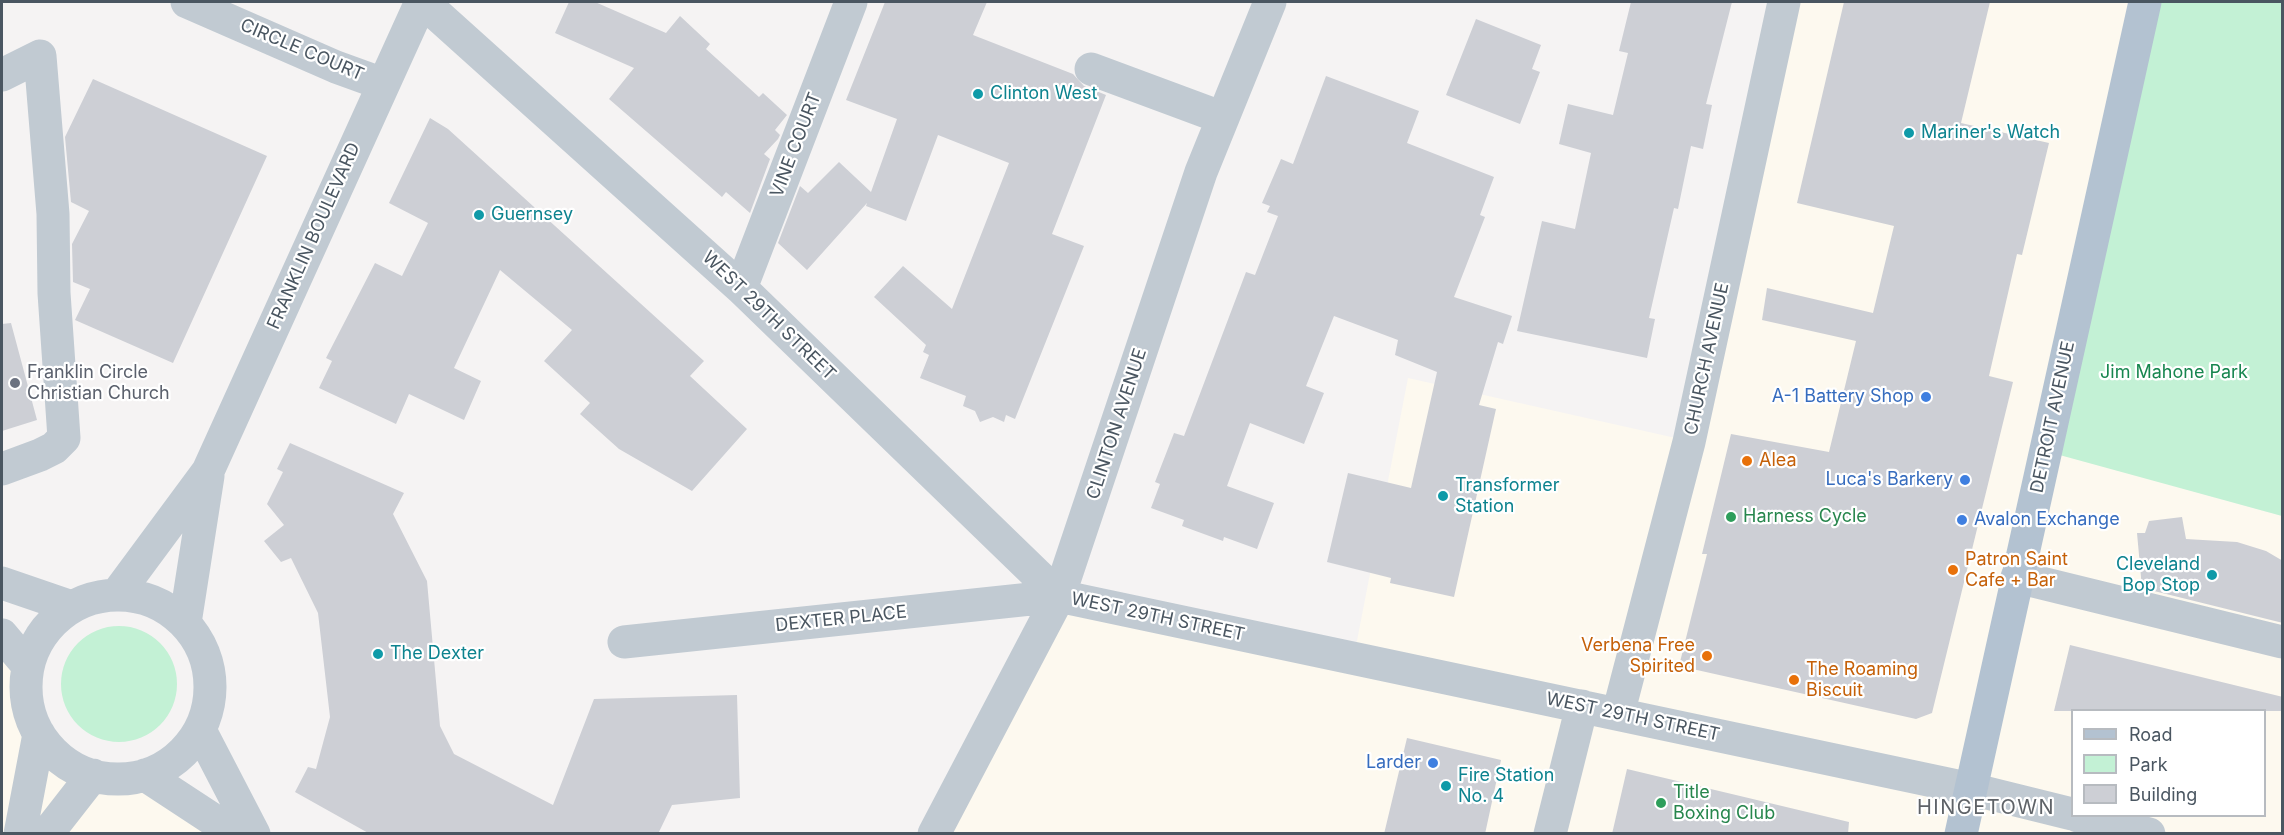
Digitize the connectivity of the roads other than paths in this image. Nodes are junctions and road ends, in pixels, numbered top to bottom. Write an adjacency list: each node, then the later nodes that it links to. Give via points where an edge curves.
1 (187, 2): 9 (street, CIRCLE COURT)
2 (422, 2): 9 (street, FRANKLIN BOULEVARD); 11 (street, WEST 29TH STREET)
3 (851, 2): 11 (street, VINE COURT)
4 (1270, 2): 10 (street, CLINTON AVENUE)
5 (1784, 2): 25 (street, CHURCH AVENUE, via 1689,442)
6 (2145, 2): 14 (main road, DETROIT AVENUE)
7 (1091, 69): 10 (street)
8 (2, 75): 12 (street, via 40,56 64,438 54,448)
9 (383, 84): 13 (street, FRANKLIN BOULEVARD)
10 (1223, 118): 17 (street, CLINTON AVENUE, via 1201,172)
11 (741, 288): 17 (street, WEST 29TH STREET)
12 (2, 469)
13 (208, 471): 16 (street, FRANKLIN BOULEVARD); 19 (street, FRANKLIN BOULEVARD)
14 (2018, 577): 22 (street); 30 (main road, DETROIT AVENUE)
15 (2, 583): 18 (street)
16 (117, 594): 18 (street); 19 (street, via 147,599)
17 (1059, 596): 21 (street, DEXTER PLACE); 24 (street, WEST 29TH STREET); 37 (street, CLINTON AVENUE)
18 (72, 607): 23 (street, via 40,639)
19 (185, 623): 26 (street, via 207,660 210,689)
20 (2, 635): 23 (street)
21 (624, 642)
22 (2283, 642)
23 (28, 666): 27 (street, via 26,694)
24 (1582, 706): 25 (street, WEST 29TH STREET); 38 (street)
25 (1618, 714): 30 (street, WEST 29TH STREET)
26 (200, 730): 29 (street, via 170,762); 36 (street)
27 (39, 734): 28 (street, via 68,764); 33 (street)
28 (93, 775): 29 (street, via 119,779); 34 (street)
29 (145, 775): 35 (street)
30 (1971, 789): 31 (street, WEST 29TH STREET); 39 (main road, DETROIT AVENUE)
31 (2071, 814)
32 (2082, 817): 40 (street)
33 (20, 834)
34 (47, 834)
35 (235, 834)
36 (254, 834)
37 (934, 834)
38 (1550, 834)
39 (1961, 834)
40 (2149, 834)

